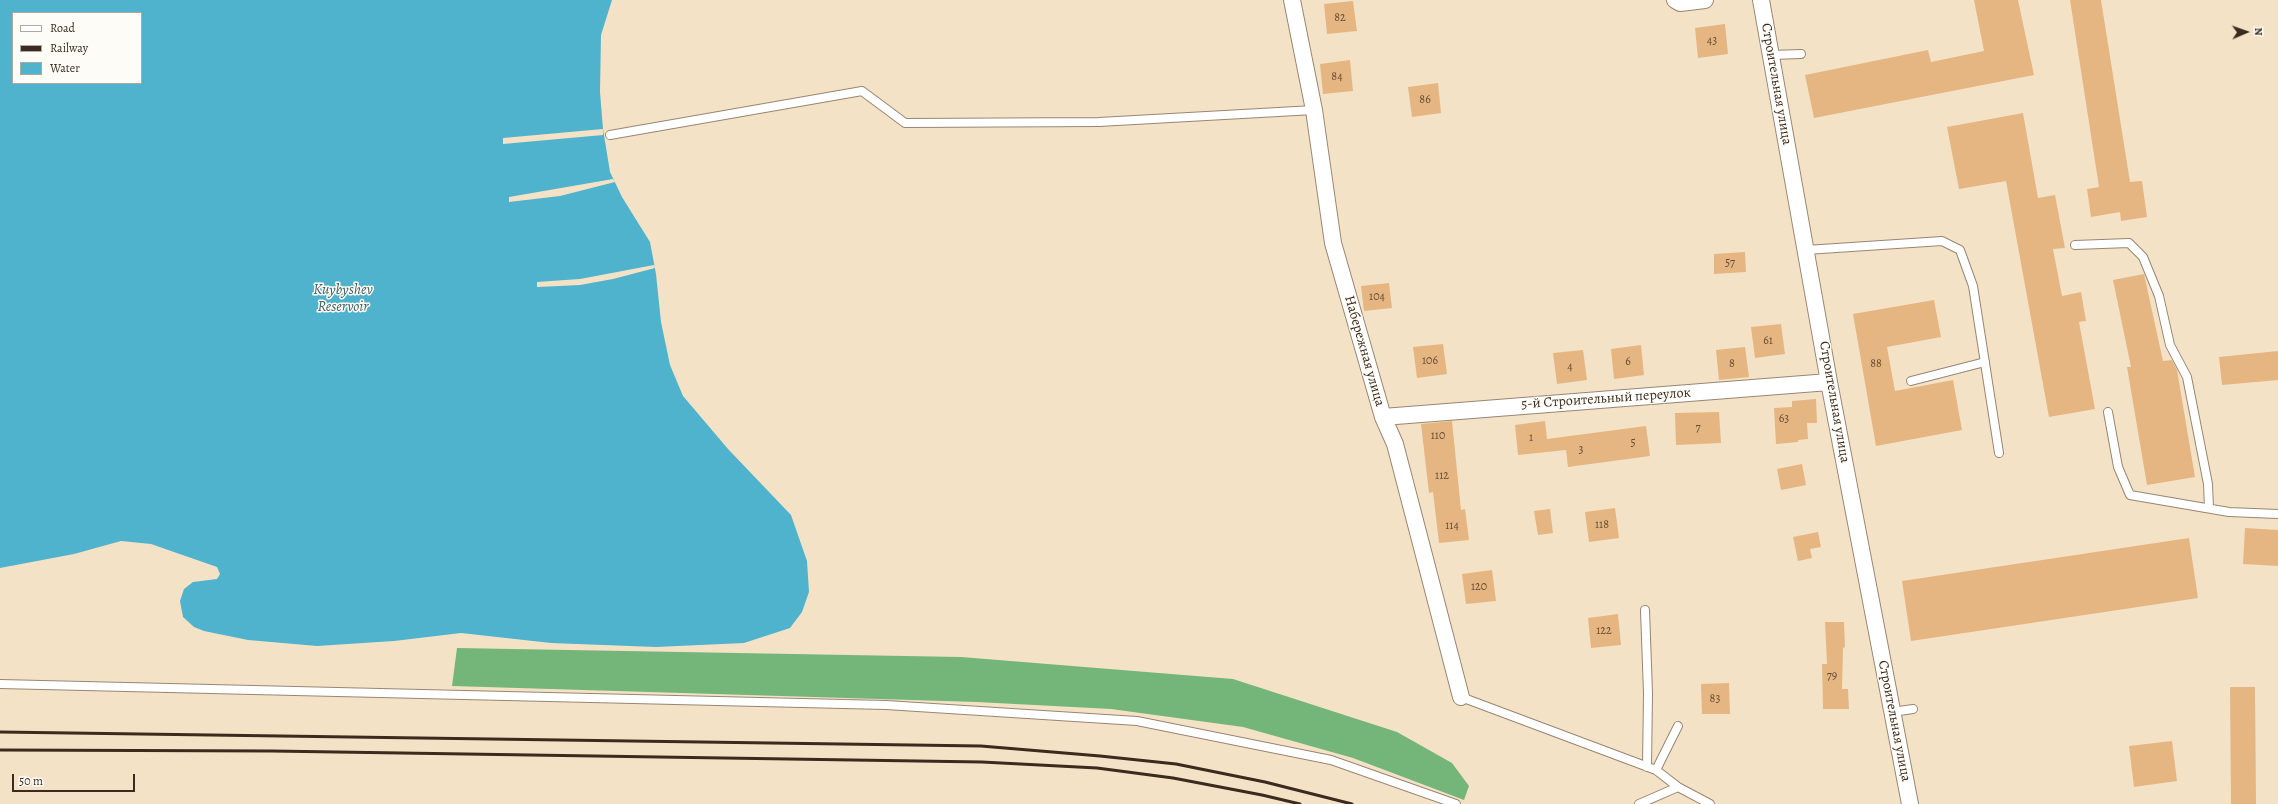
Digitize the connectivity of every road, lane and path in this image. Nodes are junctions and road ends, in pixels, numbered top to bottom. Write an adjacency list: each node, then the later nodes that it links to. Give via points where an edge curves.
1 (1292, 0): 7 (street, Набережная улица)
2 (1675, 0): 3 (street, via 1680,3)
3 (1705, 0)
4 (1761, 0): 6 (street, Строительная улица)
5 (1801, 54): 6 (lane)
6 (1771, 56): 10 (street, Строительная улица)
7 (1314, 110): 8 (lane, via 1099,122 905,123 862,91); 15 (street, Набережная улица, via 1332,243)
8 (610, 135)
9 (2075, 244): 17 (lane, via 2129,243 2143,257 2159,296 2170,345 2187,377 2208,484)
10 (1806, 250): 11 (lane, via 1942,241 1960,250 1973,286); 12 (street, Строительная улица)
11 (1985, 362): 13 (lane); 16 (lane)
12 (1830, 382): 15 (street, 5-й Строительный переулок); 23 (street, Строительная улица)
13 (1911, 382)
14 (2108, 412): 17 (lane, via 2118,467 2130,495)
15 (1382, 417): 21 (street, Набережная улица, via 1395,444)
16 (1999, 453)
17 (2209, 508): 18 (lane, via 2230,512)
18 (2278, 514)
19 (1645, 610): 25 (lane)
20 (0, 684): 28 (lane, via 886,705 1137,721 1331,760)
21 (1461, 697): 25 (lane)
22 (1913, 709): 23 (lane)
23 (1892, 712): 31 (street, Строительная улица)
24 (1678, 726): 26 (lane)
25 (1647, 767): 26 (lane)
26 (1656, 770): 27 (lane)
27 (1678, 787): 29 (lane); 30 (lane)
28 (1456, 804)
29 (1639, 804)
30 (1710, 804)
31 (1910, 804)

